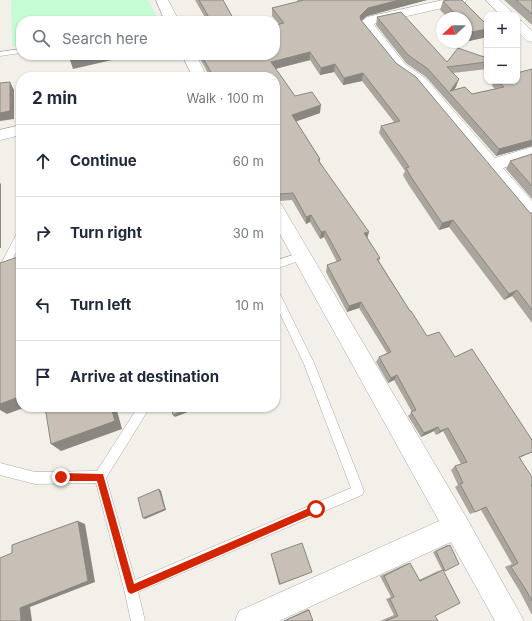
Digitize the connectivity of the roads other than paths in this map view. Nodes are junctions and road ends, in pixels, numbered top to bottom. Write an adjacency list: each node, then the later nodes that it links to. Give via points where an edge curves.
1 (162, 0): 7 (street)
2 (396, 0): 5 (street)
3 (460, 0): 5 (street)
4 (492, 0): 6 (street)
5 (408, 12): 17 (street, via 372,20 367,23 368,27 400,67 420,81)
6 (505, 12)
7 (170, 16)
8 (520, 27): 9 (street)
9 (532, 38)
10 (16, 51): 11 (lane)
11 (0, 53)
12 (192, 60): 13 (street)
13 (198, 72)
14 (16, 132): 15 (street)
15 (0, 135)
16 (532, 154): 17 (street)
17 (492, 165): 18 (street)
18 (532, 213)
19 (280, 218): 21 (street)
20 (16, 243): 24 (lane)
21 (302, 256): 23 (lane); 29 (street)
22 (16, 262): 24 (lane)
23 (280, 263)
24 (2, 268)
25 (280, 303): 30 (lane, via 309,363 358,490)
26 (141, 412): 28 (lane)
27 (0, 468): 28 (lane, via 35,478)
28 (100, 477): 30 (lane)
29 (456, 526): 32 (street); 33 (street)
30 (131, 589): 31 (lane)
31 (138, 621)
32 (249, 621)
33 (510, 621)

